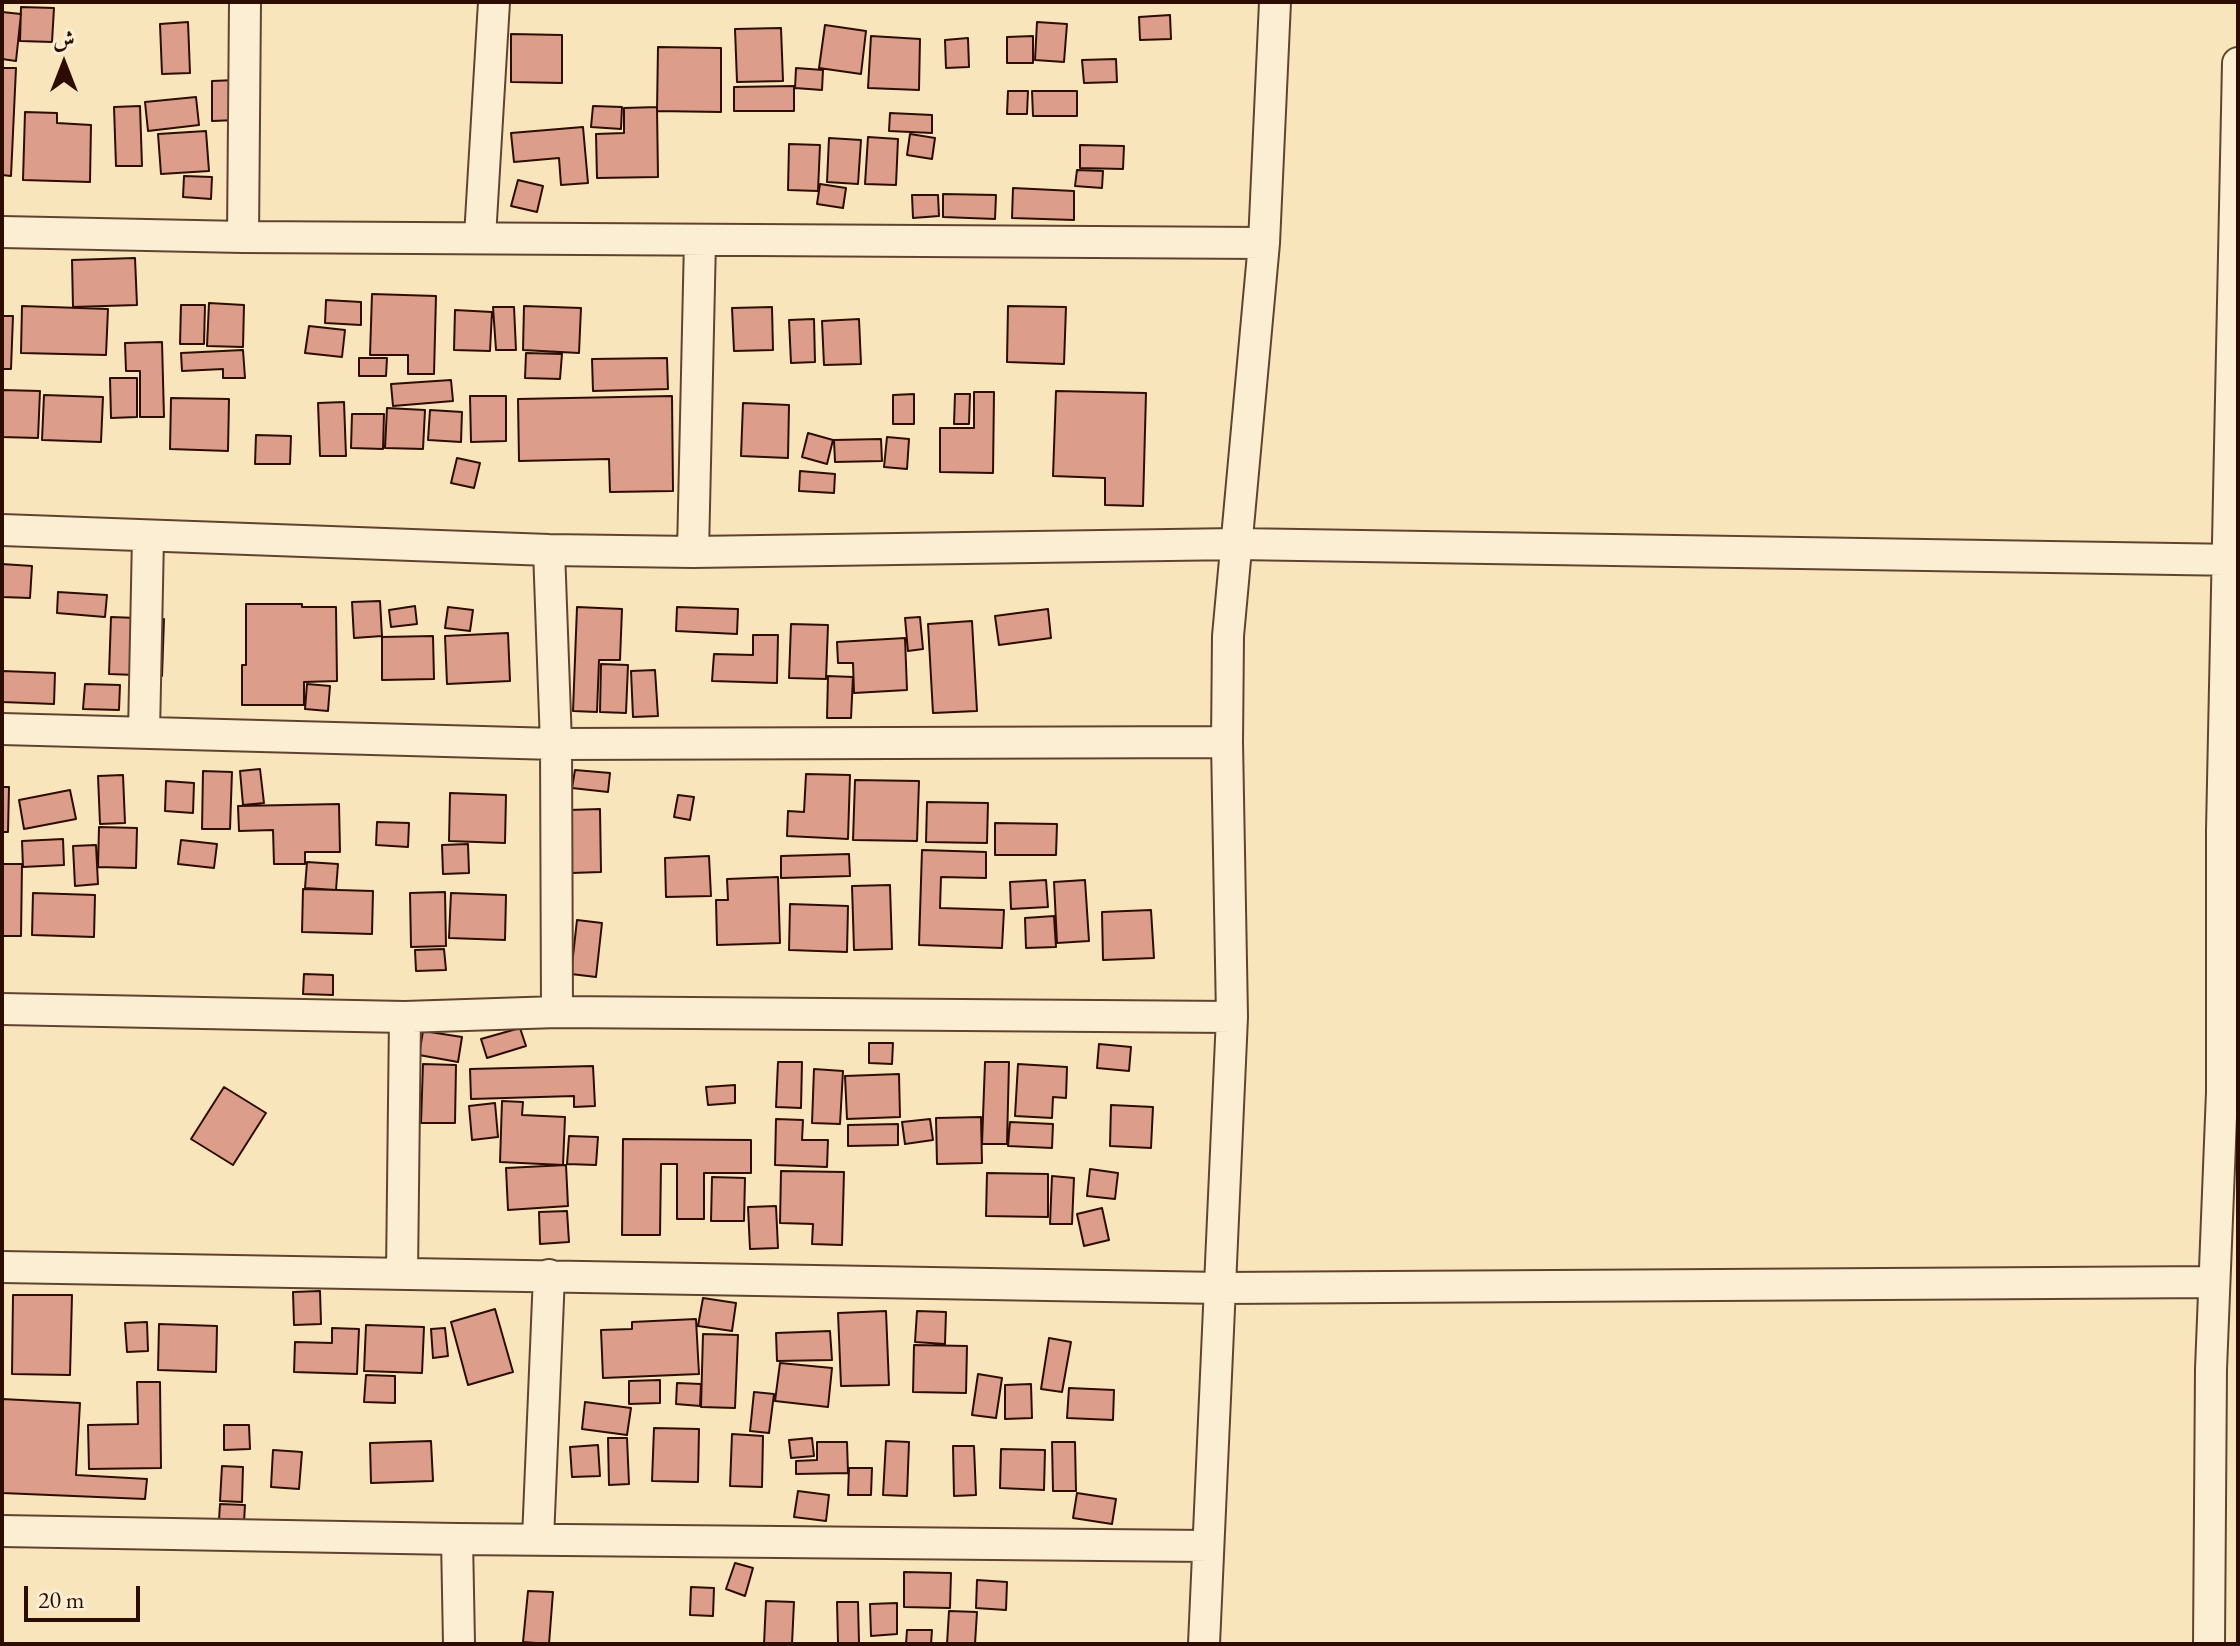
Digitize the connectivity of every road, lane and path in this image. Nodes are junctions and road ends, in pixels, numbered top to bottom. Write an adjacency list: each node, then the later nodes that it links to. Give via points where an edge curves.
1 (245, 2): 6 (street)
2 (494, 2): 7 (street)
3 (1275, 2): 9 (street)
4 (2238, 63): 10 (street)
5 (2, 232): 6 (street)
6 (243, 237): 7 (street)
7 (480, 237): 8 (street)
8 (700, 240): 9 (street); 15 (street)
9 (1264, 243): 13 (street)
10 (2236, 296): 16 (street)
11 (2, 530): 12 (street)
12 (148, 537): 14 (street); 18 (street)
13 (1237, 544): 15 (street); 16 (street); 19 (street, via 1229,622)
14 (549, 550): 15 (street); 20 (street)
15 (693, 552)
16 (2233, 560): 21 (street)
17 (2, 729): 18 (street)
18 (144, 733): 20 (street)
19 (1227, 742): 20 (street); 25 (street)
20 (556, 744): 23 (street)
21 (2230, 830): 26 (street)
22 (2, 1009): 24 (street)
23 (557, 1012): 24 (street); 25 (street)
24 (405, 1017): 28 (street)
25 (1232, 1017): 31 (street)
26 (2230, 1092): 30 (street)
27 (2, 1267): 28 (street)
28 (402, 1274): 29 (street)
29 (549, 1275): 31 (street); 35 (street)
30 (2214, 1282): 31 (street); 32 (street)
31 (1221, 1288): 36 (street)
32 (2224, 1370): 39 (street)
33 (2, 1531): 34 (street)
34 (457, 1539): 35 (street); 37 (street)
35 (538, 1539): 36 (street)
36 (1208, 1546): 38 (street)
37 (459, 1644)
38 (1204, 1644)
39 (2209, 1644)

